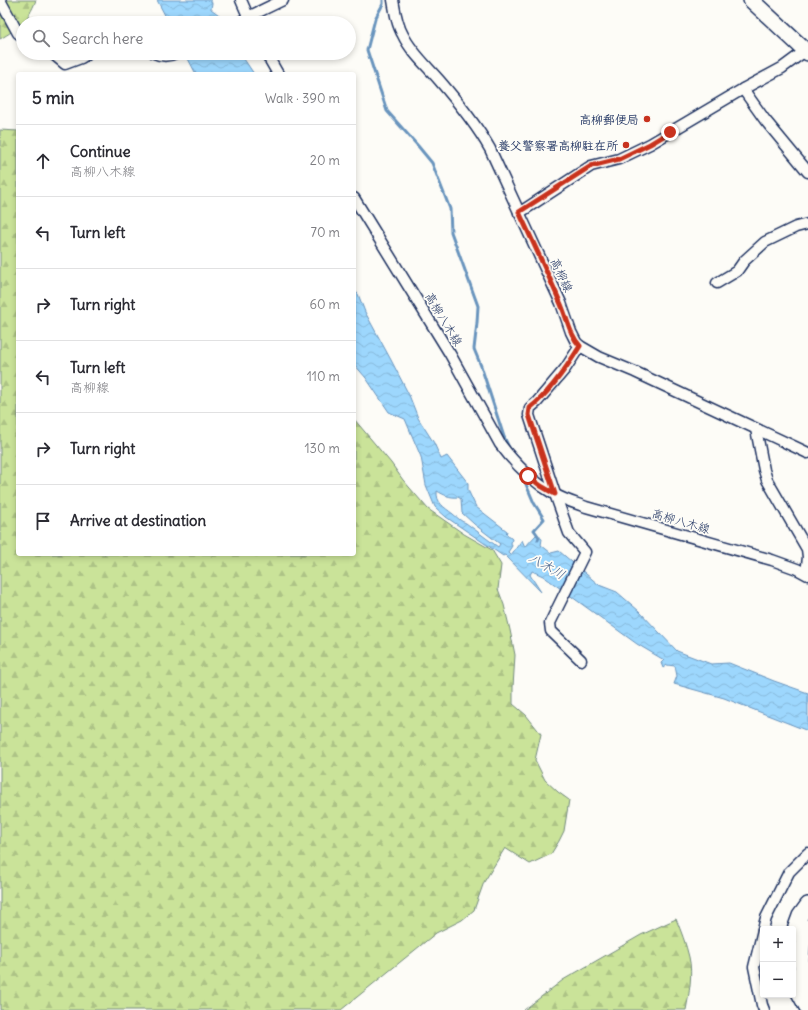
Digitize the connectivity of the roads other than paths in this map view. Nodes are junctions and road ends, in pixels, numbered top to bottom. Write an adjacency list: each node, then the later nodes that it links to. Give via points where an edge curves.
1 (0, 0): 8 (street)
2 (241, 0): 6 (street)
3 (284, 0): 7 (street)
4 (393, 0): 17 (street, 高柳線, via 405,39 456,99 480,132)
5 (751, 0): 9 (highway)
6 (248, 16)
7 (257, 16)
8 (16, 29)
9 (806, 52): 14 (street)
10 (60, 60): 11 (street, via 65,64)
11 (75, 60)
12 (270, 60): 13 (street)
13 (277, 72)
14 (743, 89): 15 (street); 17 (street, via 644,147 619,159 591,166)
15 (808, 172)
16 (356, 201): 23 (street, 高柳八木線, via 509,456 528,476)
17 (519, 212): 20 (street, 高柳線, via 561,303 571,332)
18 (808, 224): 19 (street, via 766,242 744,260 737,272)
19 (716, 283)
20 (580, 346): 21 (street, 高柳線); 23 (street, via 565,369 530,408 529,415)
21 (756, 429): 22 (street, 高柳線); 24 (street, via 767,480 807,549)
22 (808, 453)
23 (555, 494): 24 (street, 高柳八木線, via 605,513 772,560); 25 (street, via 569,533 585,552 550,623 551,631)
24 (807, 574)
25 (581, 660)
26 (808, 853): 28 (street, via 789,872)
27 (808, 905): 29 (highway)
28 (764, 926)
29 (796, 926)
30 (808, 926): 33 (highway, via 803,938 801,963)
31 (760, 942): 35 (street, via 754,967)
32 (796, 986): 34 (highway)
33 (808, 989)
34 (808, 1009)
35 (764, 1010)

